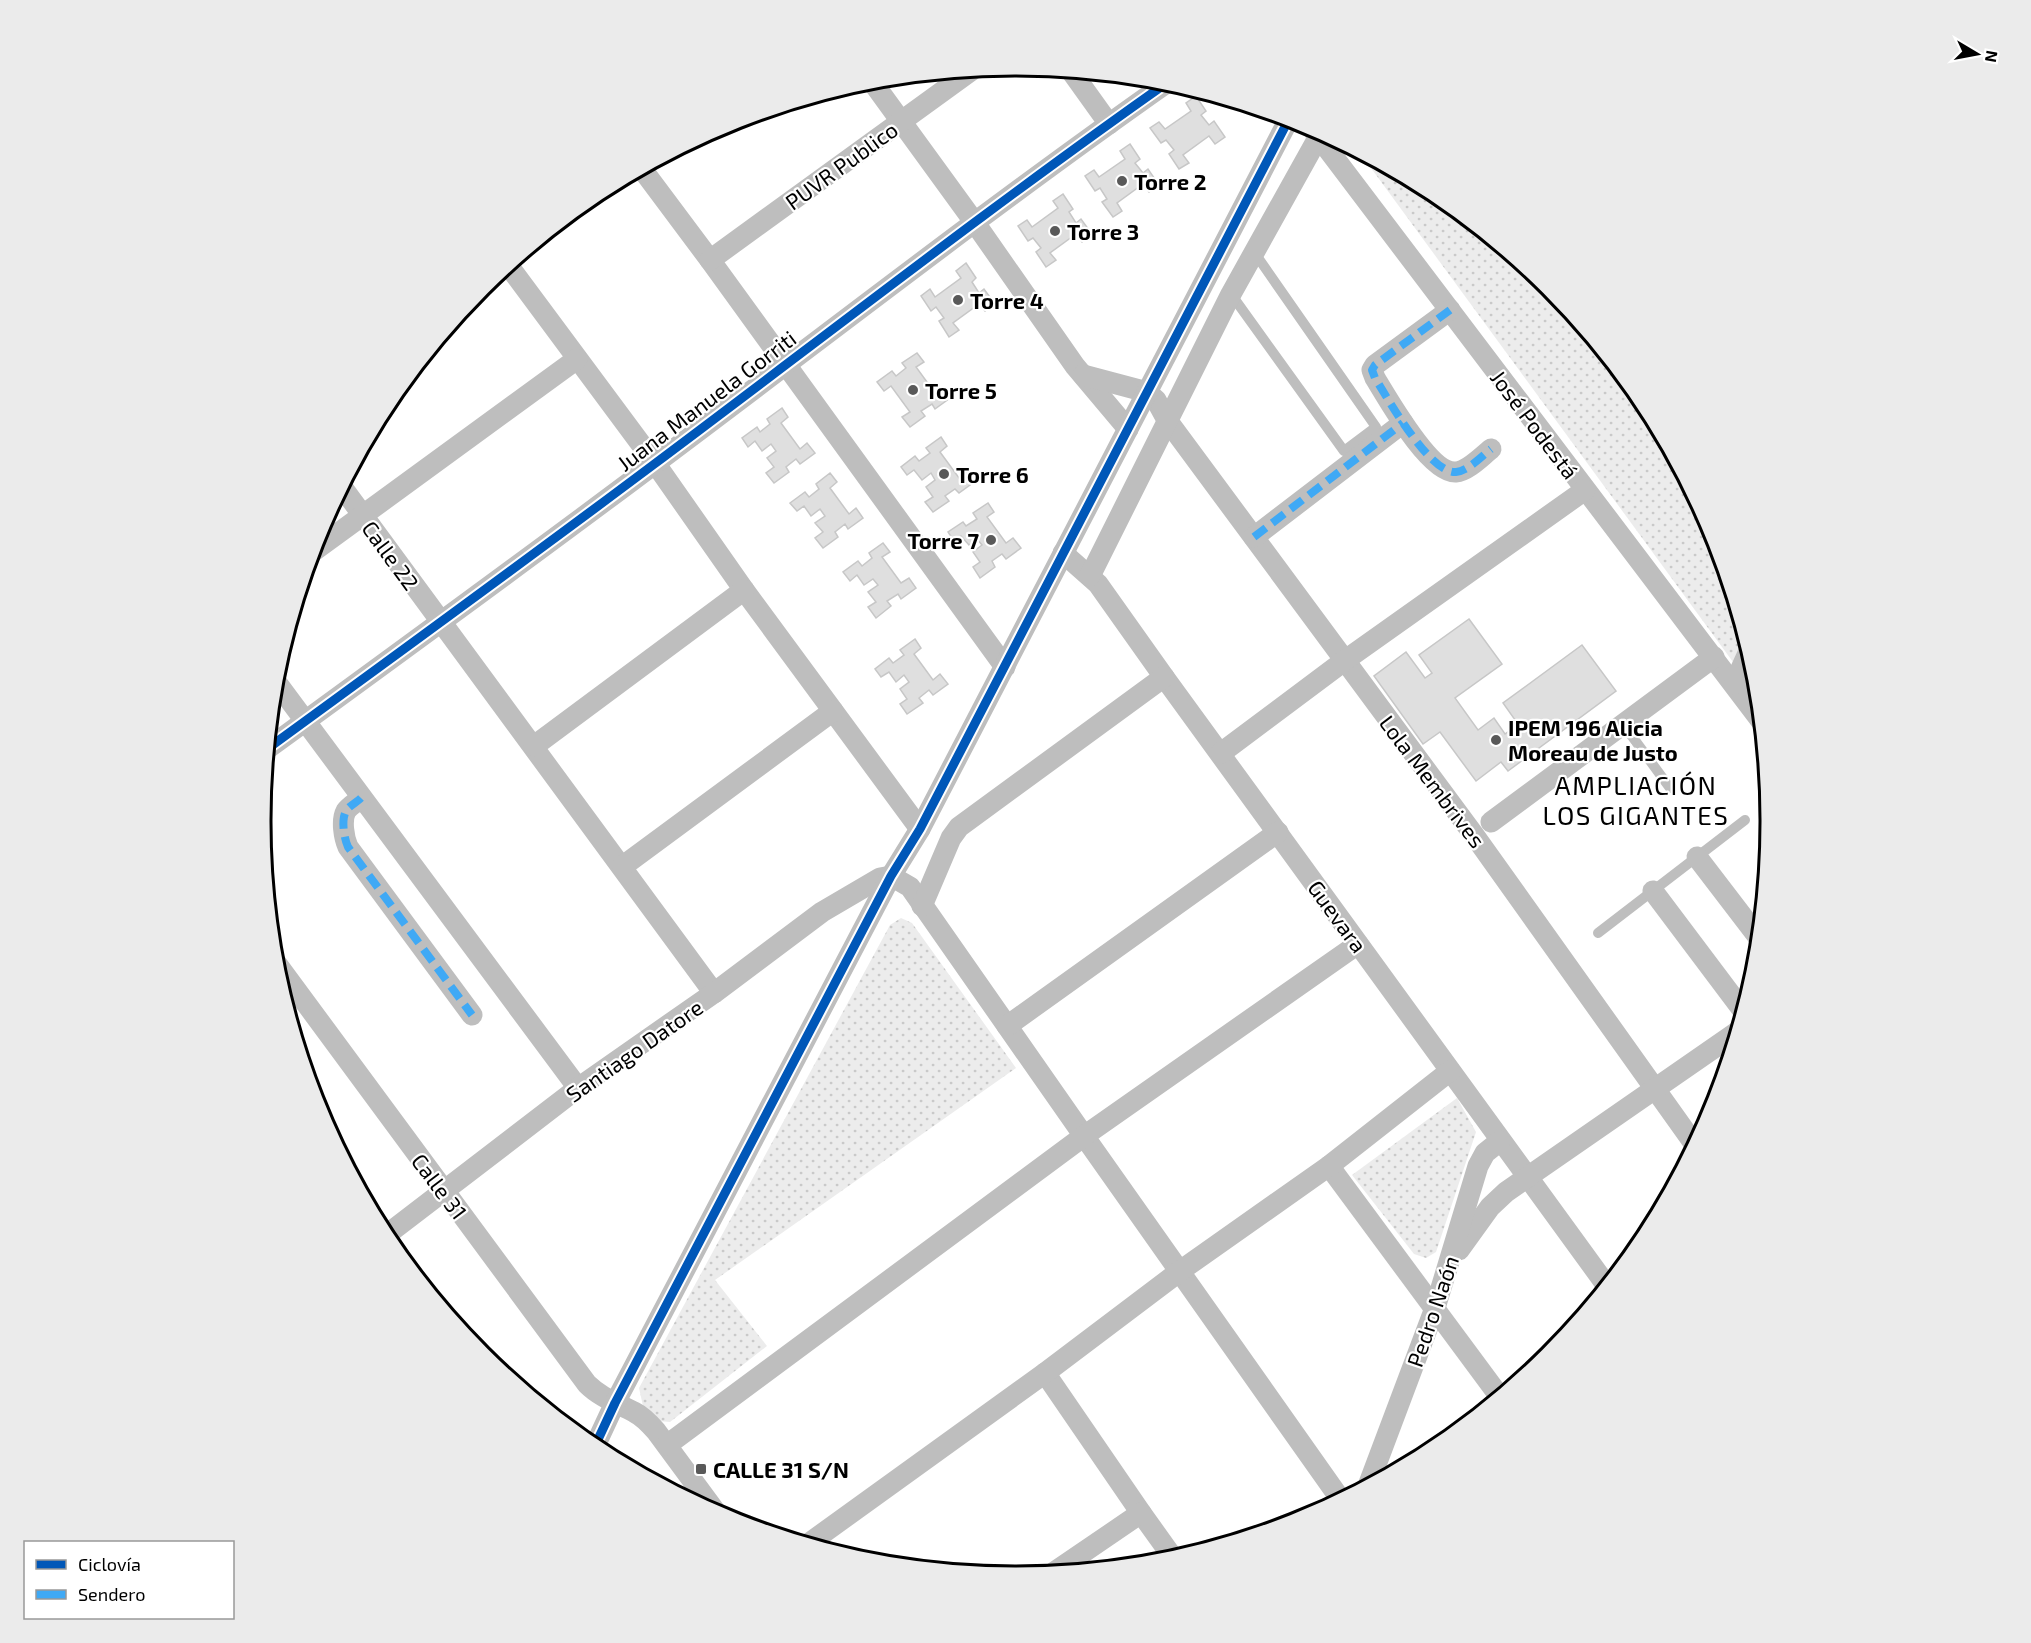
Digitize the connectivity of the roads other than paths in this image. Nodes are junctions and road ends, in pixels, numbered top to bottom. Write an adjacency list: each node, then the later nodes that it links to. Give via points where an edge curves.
1 (960, 79): 5 (street, PUVR Publico)
2 (1077, 79): 6 (street)
3 (878, 90): 5 (street)
4 (1156, 90): 6 (street, Juana Manuela Gorriti)
5 (901, 122): 11 (street); 13 (street, PUVR Publico)
6 (1109, 124): 11 (street, Juana Manuela Gorriti)
7 (1285, 127): 20 (street)
8 (1312, 138): 12 (street)
9 (1324, 143): 16 (street, José Podestá)
10 (646, 174): 13 (street)
11 (975, 223): 18 (street, Juana Manuela Gorriti); 19 (street)
12 (1254, 252): 15 (street); 15 (lane, via 1376,427 1344,451)
13 (710, 260): 18 (street)
14 (513, 272): 17 (street)
15 (1231, 294): 21 (street)
16 (1450, 310): 22 (street, via 1372,370); 26 (street, José Podestá)
17 (577, 359): 25 (street); 28 (street)
18 (785, 364): 25 (street, Juana Manuela Gorriti); 38 (street)
19 (1083, 375): 20 (street); 23 (street)
20 (1147, 392): 21 (street, Lola Membrives); 23 (street)
21 (1167, 420): 29 (street, Lola Membrives); 32 (street)
22 (1403, 423): 24 (street, via 1444,470 1463,470); 29 (street)
23 (1128, 429): 31 (street)
24 (1491, 449)
25 (655, 463): 33 (street); 34 (street, Juana Manuela Gorriti)
26 (1585, 490): 35 (street, José Podestá); 36 (street)
27 (347, 493): 28 (street, Calle 22)
28 (363, 515): 30 (street); 34 (street, Calle 22)
29 (1254, 537): 36 (street, Lola Membrives)
30 (324, 543)
31 (1064, 553): 32 (street, Guevara); 38 (street)
32 (1090, 576): 39 (street, Guevara)
33 (744, 590): 43 (street); 47 (street)
34 (441, 623): 44 (street, Juana Manuela Gorriti); 47 (street, Calle 22)
35 (1714, 657): 40 (street, José Podestá); 45 (street)
36 (1344, 661): 48 (street); 71 (street, Lola Membrives)
37 (1743, 664): 40 (street)
38 (1005, 667): 53 (street)
39 (1164, 677): 48 (street, Guevara); 59 (street, via 959,828)
40 (1734, 684): 42 (street, José Podestá)
41 (282, 691): 44 (street)
42 (1751, 708)
43 (834, 711): 53 (street); 56 (street)
44 (304, 722): 46 (street, Juana Manuela Gorriti); 50 (street)
45 (1623, 724): 49 (lane); 52 (street)
46 (275, 743)
47 (534, 746): 56 (street, Calle 22)
48 (1221, 753): 54 (street, Guevara)
49 (1670, 788)
50 (362, 798): 66 (street, via 346,811 344,839 348,847); 70 (street)
51 (1745, 820): 55 (lane)
52 (1491, 822)
53 (920, 829): 57 (street)
54 (1278, 832): 62 (street, Guevara); 67 (street)
55 (1697, 857): 58 (lane); 60 (street)
56 (623, 866): 64 (street, Calle 22)
57 (891, 876): 59 (street, via 910,887); 64 (street, Santiago Datore, via 880,878 822,912); 85 (street)
58 (1653, 891): 61 (lane); 65 (street)
59 (922, 906): 67 (street)
60 (1752, 928)
61 (1598, 933)
62 (1358, 944): 69 (street, Guevara); 72 (street)
63 (288, 979): 77 (street, Calle 31)
64 (714, 993): 70 (street, Santiago Datore)
65 (1738, 1003)
66 (472, 1015)
67 (1007, 1026): 72 (street)
68 (1728, 1038): 71 (street)
69 (1450, 1071): 74 (street, Guevara); 75 (street)
70 (578, 1088): 77 (street, Santiago Datore)
71 (1655, 1089): 73 (street, Lola Membrives); 76 (street)
72 (1084, 1136): 80 (street); 87 (street)
73 (1690, 1138)
74 (1500, 1141): 76 (street, Guevara); 79 (street, Pedro Naón, via 1485,1153 1478,1166)
75 (1329, 1166): 80 (street); 82 (street)
76 (1527, 1178): 79 (street, via 1490,1207); 81 (street, Guevara)
77 (444, 1192): 78 (street, Santiago Datore); 85 (street, Calle 31, via 587,1384)
78 (393, 1230)
79 (1450, 1262): 82 (street, Pedro Naón)
80 (1180, 1270): 83 (street); 89 (street)
81 (1603, 1280)
82 (1435, 1308): 84 (street); 88 (street, Pedro Naón)
83 (1045, 1373): 91 (street); 92 (street)
84 (1496, 1391)
85 (615, 1402): 86 (street); 87 (street, Calle 31, via 646,1420)
86 (598, 1438)
87 (667, 1445): 90 (street, Calle 31)
88 (1371, 1476)
89 (1337, 1494)
90 (707, 1499)
91 (1140, 1513): 93 (street); 94 (street)
92 (815, 1539)
93 (1168, 1550)
94 (1065, 1565)

